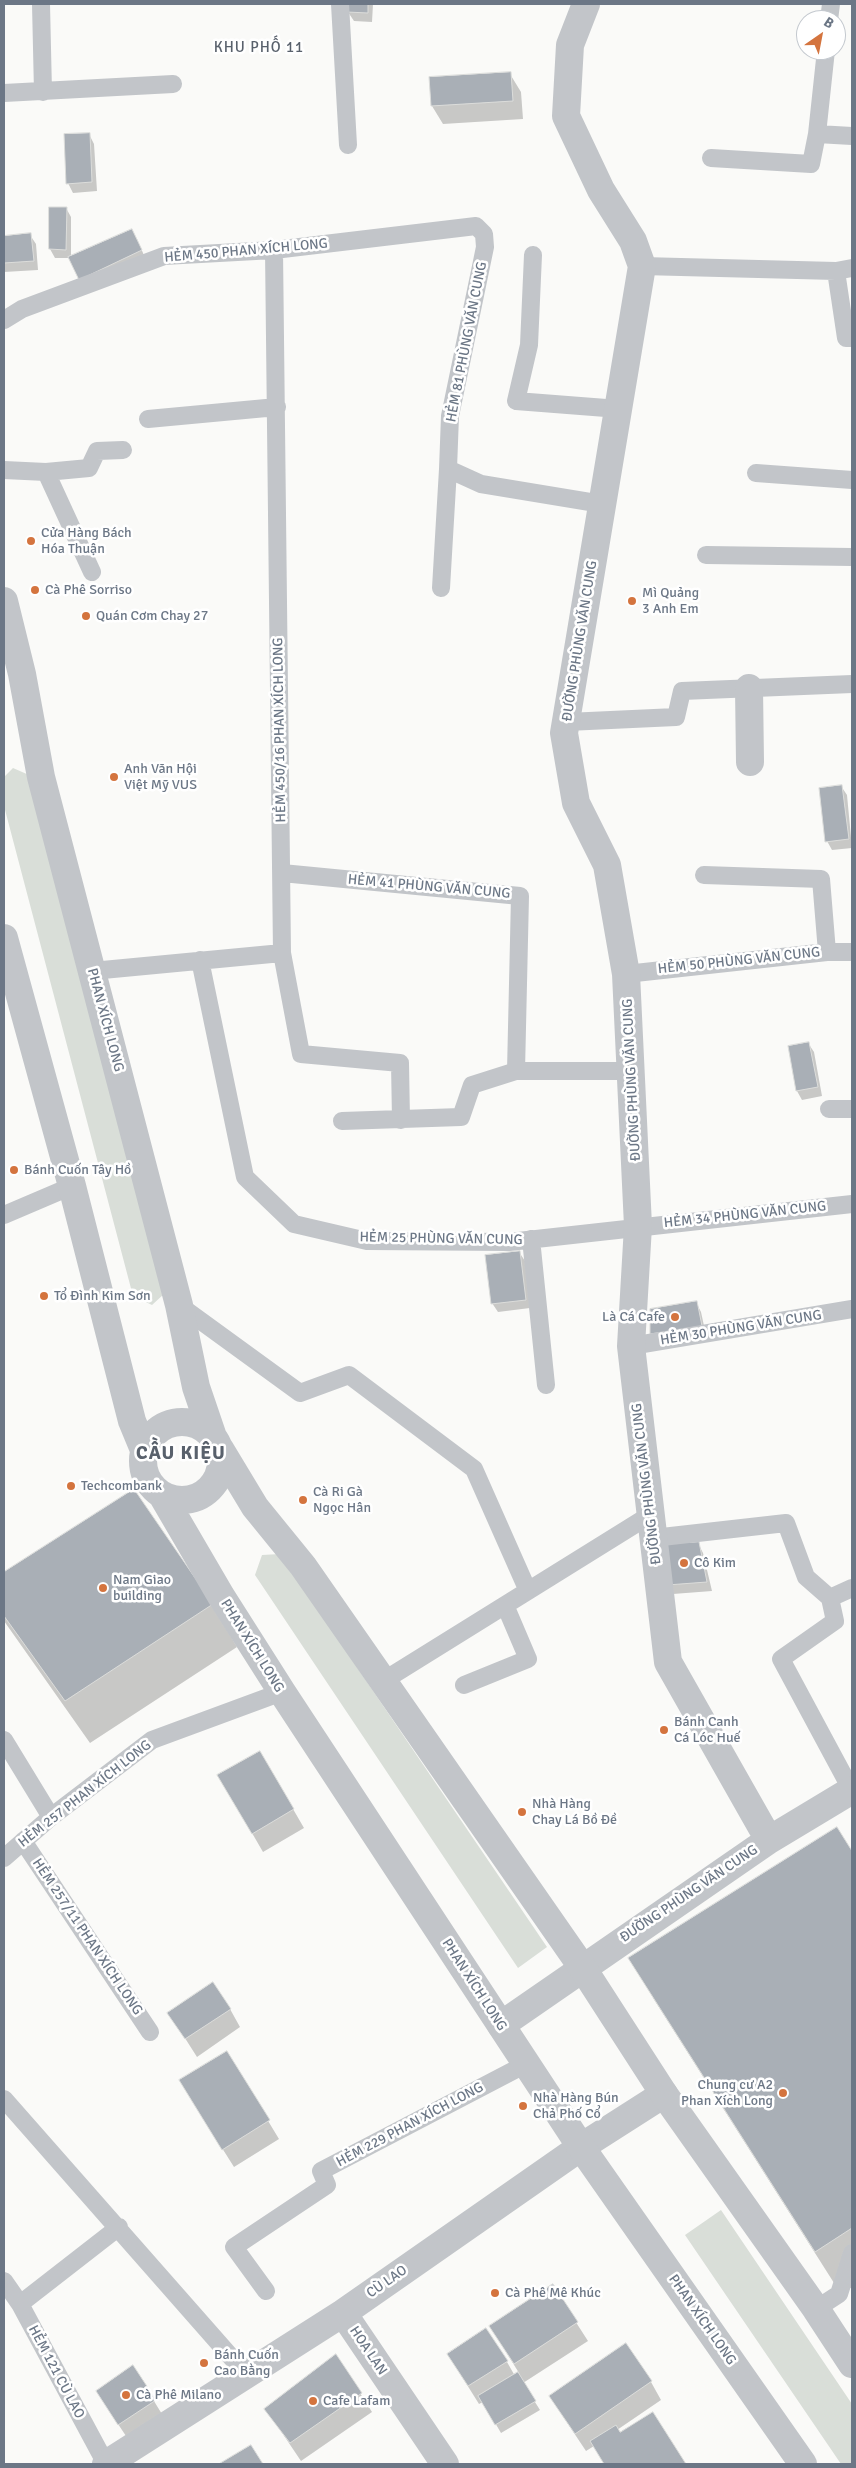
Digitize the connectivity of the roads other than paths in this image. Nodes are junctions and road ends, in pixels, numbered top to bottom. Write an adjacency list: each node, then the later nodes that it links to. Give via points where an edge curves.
1 (41, 4): 6 (lane)
2 (340, 4): 10 (lane)
3 (586, 4): 15 (street, ĐƯỜNG PHÙNG VĂN CUNG, via 570,45 566,116 601,190 633,241)
4 (825, 60): 8 (lane)
5 (173, 84): 6 (lane)
6 (43, 92): 7 (lane)
7 (4, 93)
8 (817, 134): 9 (lane); 11 (lane, via 811,164)
9 (852, 136)
10 (348, 145)
11 (711, 158)
12 (469, 226): 13 (lane, HẺM 450 PHAN XÍCH LONG); 23 (lane, HẺM 81 PHÙNG VĂN CUNG, via 476,226 482,231 485,246 450,416)
13 (274, 250): 17 (lane, HẺM 450 PHAN XÍCH LONG, via 164,256 22,309); 19 (lane, HẺM 450/16 PHAN XÍCH LONG)
14 (534, 255): 20 (lane, via 529,345 516,401)
15 (642, 266): 16 (lane); 20 (street, ĐƯỜNG PHÙNG VĂN CUNG)
16 (844, 269): 18 (lane, via 846,338)
17 (4, 320)
18 (852, 338)
19 (277, 407): 21 (lane); 39 (lane, HẺM 450/16 PHAN XÍCH LONG)
20 (619, 409): 28 (street, ĐƯỜNG PHÙNG VĂN CUNG)
21 (148, 419)
22 (123, 450): 25 (lane, via 97,451 89,468)
23 (448, 469): 28 (lane, via 481,484); 32 (lane, HẺM 81 PHÙNG VĂN CUNG)
24 (4, 470): 25 (lane)
25 (46, 472): 31 (lane)
26 (756, 473): 27 (lane)
27 (852, 480)
28 (602, 504): 37 (street, ĐƯỜNG PHÙNG VĂN CUNG)
29 (706, 555): 30 (lane)
30 (852, 557)
31 (92, 572)
32 (441, 588)
33 (4, 601): 34 (street, PHAN XÍCH LONG)
34 (13, 675): 46 (street, PHAN XÍCH LONG)
35 (852, 684): 36 (lane)
36 (749, 688): 37 (lane, via 682,691 676,717); 38 (street)
37 (567, 722): 47 (street, ĐƯỜNG PHÙNG VĂN CUNG, via 564,733 576,803 606,866)
38 (750, 762)
39 (282, 873): 44 (lane, HẺM 450/16 PHAN XÍCH LONG); 48 (lane, HẺM 41 PHÙNG VĂN CUNG, via 520,896)
40 (704, 875): 42 (lane, via 821,879)
41 (4, 938): 54 (street)
42 (827, 952): 43 (lane, HẺM 50 PHÙNG VĂN CUNG); 47 (lane, HẺM 50 PHÙNG VĂN CUNG)
43 (852, 952)
44 (282, 953): 45 (lane); 52 (lane, HẺM 450/16 PHAN XÍCH LONG, via 301,1054 400,1063)
45 (200, 960): 46 (lane); 58 (lane, HẺM 25 PHÙNG VĂN CUNG, via 245,1177 294,1224 367,1241)
46 (92, 971): 59 (street, PHAN XÍCH LONG)
47 (626, 974): 49 (street, ĐƯỜNG PHÙNG VĂN CUNG)
48 (516, 1071): 49 (lane); 52 (lane, via 472,1085 461,1117)
49 (632, 1071): 57 (street, ĐƯỜNG PHÙNG VĂN CUNG)
50 (829, 1109): 51 (lane)
51 (852, 1110)
52 (401, 1120): 53 (lane)
53 (342, 1121)
54 (72, 1186): 56 (lane); 64 (street, via 132,1421)
55 (852, 1204): 57 (lane, HẺM 34 PHÙNG VĂN CUNG)
56 (4, 1216)
57 (638, 1226): 58 (lane, HẺM 25 PHÙNG VĂN CUNG); 61 (street, ĐƯỜNG PHÙNG VĂN CUNG)
58 (532, 1240): 62 (lane)
59 (179, 1305): 63 (street, PHAN XÍCH LONG, via 196,1387); 68 (lane, via 300,1393 349,1375 474,1469)
60 (852, 1310): 61 (lane, HẺM 30 PHÙNG VĂN CUNG)
61 (631, 1346): 66 (street, ĐƯỜNG PHÙNG VĂN CUNG)
62 (546, 1385)
63 (216, 1443): 64 (street, via 192,1423 180,1422 157,1430); 65 (street, via 221,1463 211,1488 202,1496 188,1500 174,1500); 71 (street, PHAN XÍCH LONG, via 256,1507 303,1566)
64 (144, 1450): 65 (street, via 142,1460 147,1481)
65 (162, 1495): 73 (street, PHAN XÍCH LONG, via 220,1596)
66 (652, 1526): 68 (lane); 69 (lane, via 786,1523 806,1577); 77 (street, ĐƯỜNG PHÙNG VĂN CUNG, via 668,1662)
67 (852, 1588): 69 (lane)
68 (528, 1591): 70 (lane)
69 (830, 1598): 75 (lane, via 835,1621 781,1659)
70 (505, 1605): 71 (lane); 72 (lane, via 528,1660)
71 (383, 1681): 80 (street, PHAN XÍCH LONG)
72 (464, 1685)
73 (282, 1692): 76 (lane, HẺM 257 PHAN XÍCH LONG, via 152,1740); 81 (street, PHAN XÍCH LONG)
74 (4, 1740): 76 (lane)
75 (852, 1791): 77 (street)
76 (51, 1817): 78 (lane, HẺM 257 PHAN XÍCH LONG)
77 (769, 1840): 80 (street, ĐƯỜNG PHÙNG VĂN CUNG)
78 (23, 1841): 79 (lane, HẺM 257 PHAN XÍCH LONG); 82 (lane, HẺM 257/11 PHAN XÍCH LONG)
79 (4, 1858)
80 (582, 1968): 81 (street, ĐƯỜNG PHÙNG VĂN CUNG); 84 (street, PHAN XÍCH LONG)
81 (501, 2025): 83 (street, PHAN XÍCH LONG)
82 (150, 2032)
83 (526, 2064): 86 (street, PHAN XÍCH LONG); 90 (lane, HẺM 229 PHAN XÍCH LONG, via 321,2172 327,2185 234,2247)
84 (664, 2094): 86 (street, CÙ LAO); 93 (street, PHAN XÍCH LONG)
85 (4, 2100): 87 (lane)
86 (581, 2147): 94 (street, CÙ LAO); 99 (street, PHAN XÍCH LONG)
87 (118, 2227): 92 (lane); 96 (lane)
88 (852, 2253): 91 (lane)
89 (4, 2282): 92 (lane, HẺM 121 CÙ LAO)
90 (266, 2291)
91 (846, 2296): 93 (lane)
92 (20, 2304): 97 (lane, HẺM 121 CÙ LAO)
93 (816, 2309): 95 (street, PHAN XÍCH LONG)
94 (342, 2313): 96 (street, CÙ LAO); 98 (street, HOA LAN)
95 (852, 2364)
96 (246, 2374): 97 (street, CÙ LAO)
97 (106, 2464)
98 (445, 2464)
99 (803, 2464)

